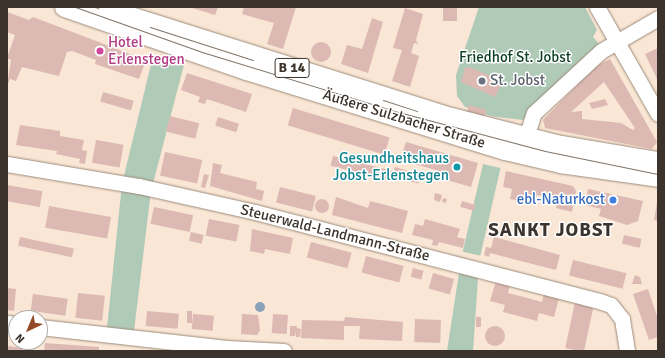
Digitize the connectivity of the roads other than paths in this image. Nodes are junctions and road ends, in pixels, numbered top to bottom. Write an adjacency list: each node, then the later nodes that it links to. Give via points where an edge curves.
1 (64, 7): 6 (main road, Äußere Sulzbacher Straße / B 14)
2 (101, 7): 6 (main road, Äußere Sulzbacher Straße / B 14)
3 (597, 7): 5 (street)
4 (658, 18): 5 (street)
5 (616, 42): 8 (street); 9 (street, via 534,113)
6 (366, 100): 7 (main road, Äußere Sulzbacher Straße / B 14)
7 (403, 111): 9 (main road, Äußere Sulzbacher Straße / B 14); 12 (main road, Äußere Sulzbacher Straße / B 14, via 527,156)
8 (658, 114)
9 (526, 137): 10 (main road, Äußere Sulzbacher Straße / B 14)
10 (658, 161)
11 (7, 164): 16 (street, Steuerwald-Landmann-Straße, via 139,186 255,212 602,302 611,305 622,319)
12 (658, 177)
13 (48, 329): 14 (street)
14 (120, 344): 15 (street)
15 (284, 351)
16 (627, 351)

